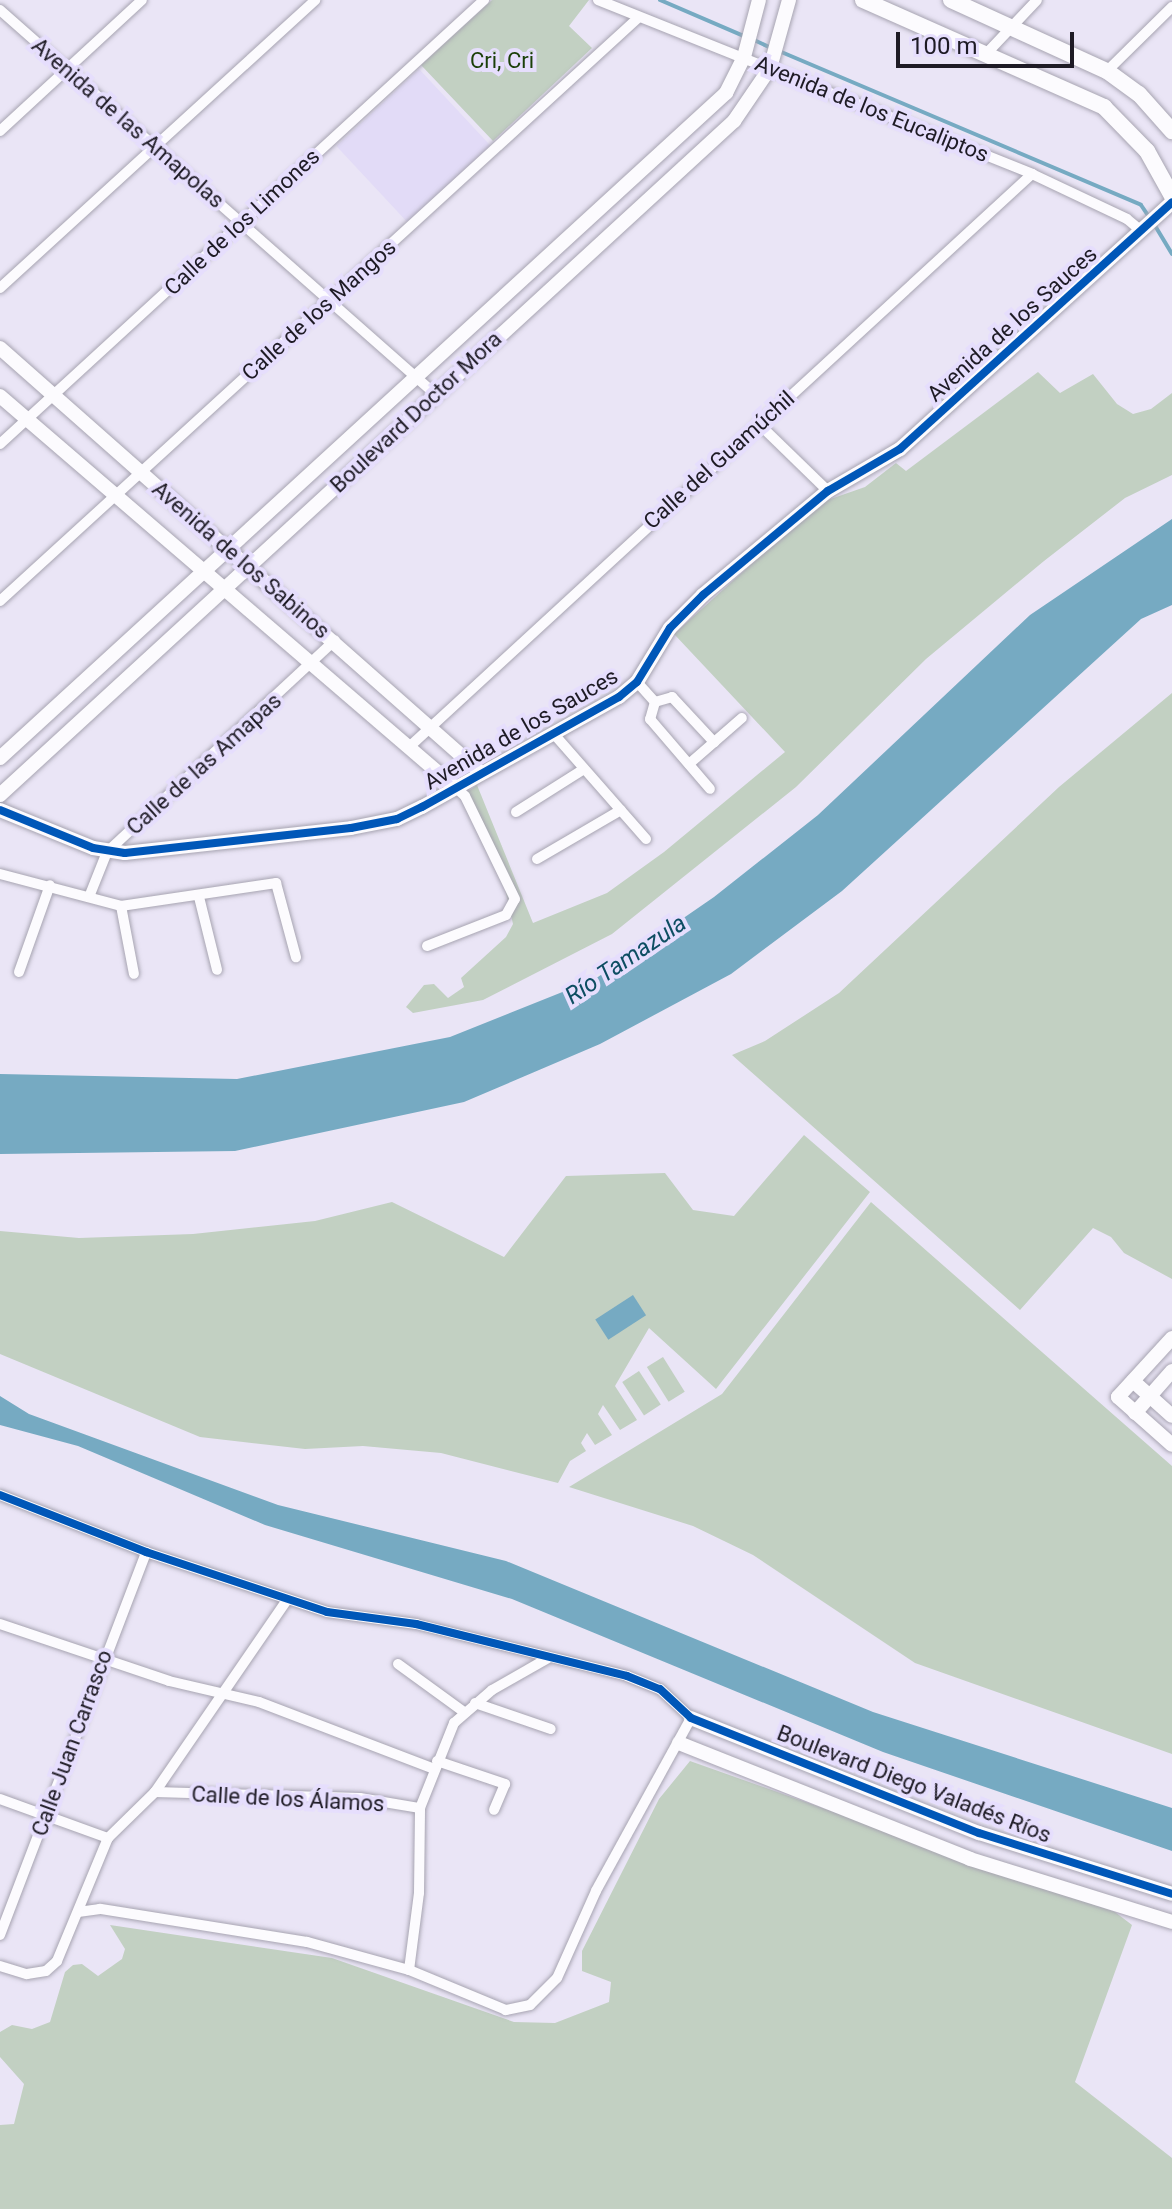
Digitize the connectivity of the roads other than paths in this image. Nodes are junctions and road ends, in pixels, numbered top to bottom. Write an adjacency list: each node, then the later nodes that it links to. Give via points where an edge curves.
1 (142, 0): 17 (street)
2 (315, 0): 21 (street)
3 (484, 0): 24 (street, Calle de los Limones)
4 (598, 0): 12 (street, Avenida de los Eucaliptos)
5 (759, 0): 15 (street, Boulevard Doctor Mora)
6 (789, 0): 16 (street, Boulevard Doctor Mora)
7 (863, 0): 14 (main road)
8 (951, 0): 13 (main road)
9 (1037, 0): 13 (street)
10 (1172, 7): 18 (street)
11 (0, 10): 17 (street, Avenida de las Amapolas)
12 (638, 18): 15 (street, Avenida de los Eucaliptos); 27 (street, Calle de los Mangos)
13 (1009, 26): 14 (street); 18 (main road)
14 (986, 54): 23 (main road, via 1104,107 1147,151)
15 (744, 55): 16 (street, Avenida de los Eucaliptos); 29 (street, Boulevard Doctor Mora, via 734,81 716,102)
16 (770, 65): 22 (street, Avenida de los Eucaliptos); 30 (street, Boulevard Doctor Mora, via 734,121)
17 (67, 70): 19 (street); 21 (street, Avenida de las Amapolas)
18 (1107, 71): 20 (main road, via 1139,94)
19 (0, 131)
20 (1172, 131)
21 (155, 146): 24 (street, Avenida de las Amapolas); 26 (street)
22 (1032, 174): 25 (street, Avenida de los Eucaliptos); 34 (street, Calle del Guamúchil)
23 (1169, 203): 25 (street, Avenida de los Sauces)
24 (241, 223): 27 (street, Avenida de las Amapolas); 31 (street, Calle de los Limones)
25 (1143, 228): 37 (street, Avenida de los Sauces, via 900,449)
26 (0, 288)
27 (329, 300): 29 (street, Avenida de las Amapolas); 36 (street, Calle de los Mangos)
28 (0, 348): 31 (street, Avenida de los Sabinos)
29 (416, 376): 30 (street, Avenida de las Amapolas); 39 (street, Boulevard Doctor Mora)
30 (435, 394): 40 (street, Boulevard Doctor Mora)
31 (53, 395): 33 (street, Calle de los Limones); 36 (street, Avenida de los Sabinos)
32 (0, 396): 33 (street, Avenida de los Sabinos)
33 (27, 420): 35 (street, Calle de los Limones); 38 (street, Avenida de los Sabinos)
34 (759, 424): 37 (street); 49 (street, Calle del Guamúchil)
35 (0, 444)
36 (141, 473): 38 (street, Calle de los Mangos); 39 (street, Avenida de los Sabinos)
37 (828, 491): 46 (street, Avenida de los Sauces, via 684,612)
38 (114, 497): 41 (street, Avenida de los Sabinos); 43 (street, Calle de los Mangos)
39 (228, 550): 40 (street, Avenida de los Sabinos); 41 (street, Boulevard Doctor Mora)
40 (249, 567): 42 (street, Boulevard Doctor Mora); 44 (street, Avenida de los Sabinos)
41 (203, 572): 42 (street, Avenida de los Sabinos); 53 (street, Boulevard Doctor Mora)
42 (224, 590): 45 (street, Avenida de los Sabinos); 59 (street, Boulevard Doctor Mora)
43 (0, 601)
44 (335, 640): 45 (street, Calle de las Amapas); 49 (street, Avenida de los Sabinos)
45 (311, 666): 52 (street, Avenida de los Sabinos); 64 (street, Calle de las Amapas)
46 (637, 682): 47 (street); 50 (street, Avenida de los Sauces)
47 (655, 702): 51 (street, via 672,697); 54 (street, via 650,719)
48 (742, 718): 51 (street)
49 (431, 725): 52 (street, Calle del Guamúchil); 56 (street, Avenida de los Sabinos)
50 (553, 733): 55 (street); 56 (street, Avenida de los Sauces)
51 (714, 742): 54 (street)
52 (408, 748): 57 (street, Avenida de los Sabinos)
53 (0, 758)
54 (689, 764): 58 (street)
55 (584, 769): 61 (street); 62 (street)
56 (481, 773): 57 (street, Avenida de los Sauces)
57 (456, 788): 64 (street, Avenida de los Sauces, via 397,819 364,826); 71 (street, via 465,796 515,899 506,915)
58 (710, 789)
59 (0, 795)
60 (0, 810): 64 (street, Avenida de los Sauces)
61 (621, 810): 63 (street); 65 (street)
62 (516, 812)
63 (646, 839)
64 (107, 852): 68 (street, Calle de las Amapas)
65 (537, 859)
66 (0, 874): 67 (street)
67 (50, 885): 68 (street); 74 (street)
68 (89, 897): 70 (street)
69 (199, 897): 70 (street); 72 (street, via 276,883); 73 (street)
70 (121, 906): 75 (street)
71 (427, 946)
72 (296, 957)
73 (217, 970)
74 (19, 972)
75 (134, 974)
76 (1172, 1338): 78 (street)
77 (1172, 1371): 79 (street)
78 (1133, 1381): 79 (street); 80 (street, via 1118,1397)
79 (1150, 1396): 80 (street); 81 (street)
80 (1135, 1413): 82 (street)
81 (1172, 1416)
82 (1172, 1445)
83 (0, 1495): 84 (street)
84 (146, 1552): 85 (street); 88 (street, Calle Juan Carrasco)
85 (287, 1600): 87 (street, via 327,1612 416,1624); 90 (street)
86 (0, 1624): 88 (street)
87 (548, 1658): 91 (street); 93 (street, via 660,1689)
88 (103, 1659): 90 (street); 101 (street, Calle Juan Carrasco)
89 (398, 1664): 92 (street)
90 (224, 1696): 96 (street, via 259,1702); 97 (street)
91 (475, 1703): 92 (street); 94 (street)
92 (464, 1712): 96 (street)
93 (691, 1718): 95 (street); 103 (street, Boulevard Diego Valadés Ríos, via 979,1833)
94 (551, 1729)
95 (679, 1743): 105 (street, Boulevard Diego Valadés Ríos, via 970,1859); 108 (street, via 542,1998 506,2010)
96 (435, 1765): 99 (street); 100 (street, via 505,1784)
97 (155, 1792): 99 (street, Calle de los Álamos, via 331,1796); 102 (street)
98 (0, 1799): 101 (street)
99 (420, 1808): 108 (street, via 419,1893)
100 (494, 1810)
101 (46, 1816): 102 (street); 106 (street, Calle Juan Carrasco)
102 (108, 1838): 104 (street)
103 (1172, 1894)
104 (78, 1912): 107 (street, via 51,1967 27,1974); 108 (street, via 100,1909 307,1942)
105 (1172, 1922)
106 (0, 1935)
107 (0, 1966)
108 (409, 1970)

